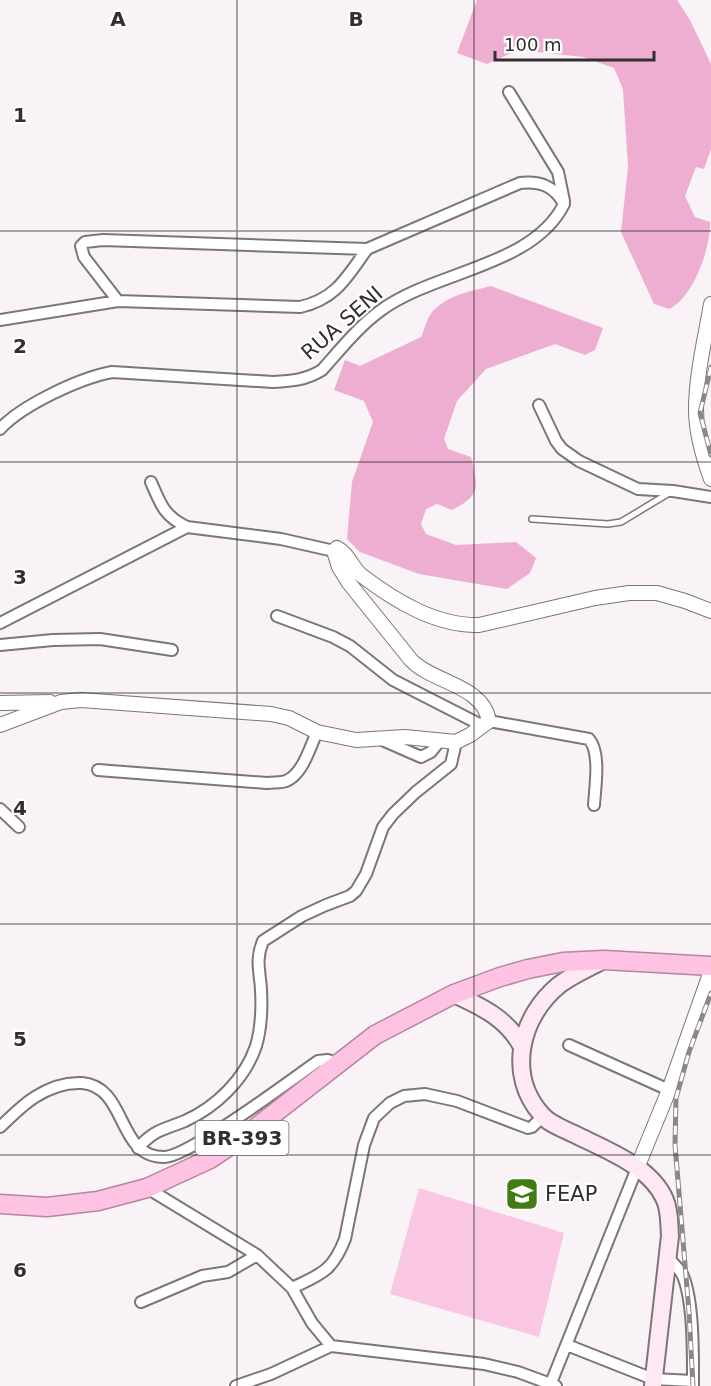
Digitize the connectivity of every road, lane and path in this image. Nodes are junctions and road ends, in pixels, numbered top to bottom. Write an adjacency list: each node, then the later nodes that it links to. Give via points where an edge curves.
1 (509, 92): 2 (street, via 558,172)
2 (564, 204): 3 (street, via 550,186 520,183); 8 (street, RUA SENI, via 553,223 517,249 486,265 429,284 380,310 322,370 310,377 273,382 125,371 100,374 29,406)
3 (367, 249): 4 (street, via 333,294 300,307); 4 (street, via 85,242 81,246 84,257)
4 (118, 301): 6 (street)
5 (711, 304): 9 (street, via 696,411)
6 (0, 320)
7 (538, 405): 11 (street, via 556,441 570,456 628,486)
8 (0, 429)
9 (711, 479)
10 (151, 482): 14 (street, via 167,514)
11 (673, 491): 12 (street); 13 (lane, via 621,522)
12 (711, 497)
13 (532, 519)
14 (187, 527): 15 (street, via 281,538); 18 (street)
15 (334, 551): 16 (street, via 339,549 362,576 410,606 435,618 465,625 629,593 664,595); 23 (street, via 344,576 411,660 483,705)
16 (711, 611)
17 (277, 616): 23 (street, via 333,637 393,680)
18 (0, 623)
19 (0, 645): 20 (street, via 100,639)
20 (172, 650)
21 (61, 702): 22 (street); 24 (street); 25 (street, via 102,701 271,714 290,718)
22 (0, 703)
23 (486, 724): 26 (street); 28 (street, via 589,739 595,749)
24 (0, 725)
25 (317, 732): 26 (street, via 348,740 414,737); 27 (street, via 300,768 285,782)
26 (456, 742): 41 (street, via 451,764 416,792 384,827 356,891 302,916 263,941 257,969 261,989 256,1043 251,1059 235,1083 204,1112 153,1133)
27 (98, 770)
28 (594, 805)
29 (0, 809): 30 (street)
30 (19, 826)
31 (604, 960): 32 (highway, BR-393); 34 (highway, BR-393, via 528,969); 35 (main road, via 551,993)
32 (711, 966)
33 (711, 971): 38 (street)
34 (454, 994): 35 (main road, via 504,1022); 37 (highway, BR-393, via 375,1035)
35 (521, 1045): 39 (main road, via 523,1080)
36 (569, 1045): 38 (street)
37 (337, 1064): 41 (street, via 318,1061 225,1125 171,1156 152,1155); 43 (highway, BR-393, via 210,1159)
38 (669, 1090): 42 (street)
39 (543, 1116): 42 (main road); 47 (street, via 528,1128 457,1101 425,1094 404,1096 390,1103 374,1118 364,1145 339,1253 322,1274)
40 (0, 1127): 41 (street, via 33,1098 56,1086 93,1084 104,1091)
41 (138, 1148)
42 (637, 1168): 46 (main road, via 659,1188 665,1201 669,1216); 50 (street)
43 (147, 1188): 44 (highway, BR-393, via 98,1201 47,1207); 45 (street)
44 (0, 1204)
45 (257, 1254): 47 (street); 48 (street, via 228,1272 202,1276)
46 (668, 1258): 51 (main road); 52 (street, via 683,1275 686,1288)
47 (292, 1288): 49 (street)
48 (141, 1302)
49 (331, 1346): 53 (street, via 484,1364); 54 (street)
50 (567, 1346): 51 (street); 53 (street)
51 (653, 1382): 52 (street)
52 (693, 1383)
53 (554, 1385)
54 (236, 1386)

